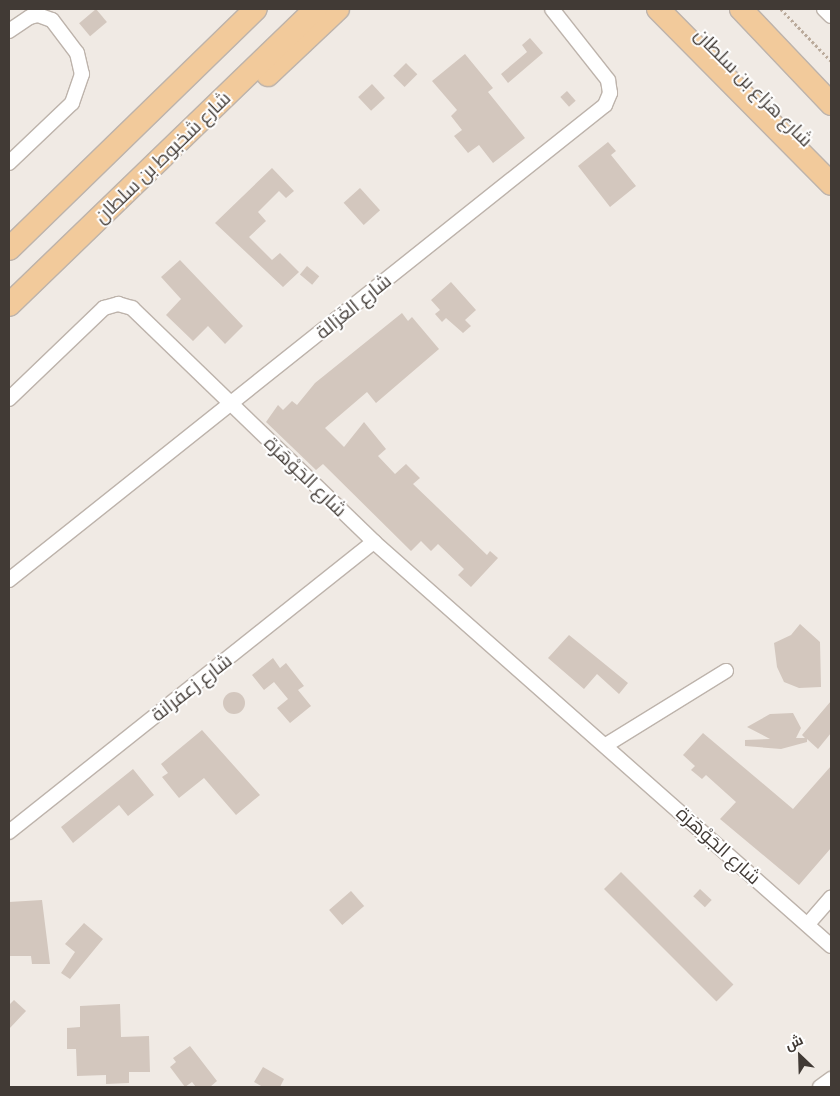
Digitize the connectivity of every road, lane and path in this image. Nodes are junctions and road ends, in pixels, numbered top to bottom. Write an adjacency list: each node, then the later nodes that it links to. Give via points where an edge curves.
1 (256, 9): 22 (main road)
2 (296, 9): 16 (main road)
3 (315, 9): 16 (main road, شارع شخبوط بن سلطان)
4 (338, 9): 18 (main road, via 249,92 231,103)
5 (552, 9): 25 (street, شارع الغَزالة, via 608,80 610,93 605,104)
6 (658, 9): 21 (main road)
7 (676, 9): 20 (main road, شارع هزاع بن سلطان)
8 (723, 9): 14 (main road, via 752,33)
9 (741, 9): 14 (main road)
10 (781, 9): 15 (path)
11 (824, 9): 12 (street)
12 (831, 16)
13 (9, 31): 19 (street, via 30,17 38,15 52,20 77,53 82,74 72,103)
14 (778, 48): 17 (main road)
15 (831, 61)
16 (236, 86): 18 (main road, شارع شخبوط بن سلطان)
17 (831, 104)
18 (213, 108): 23 (main road, شارع شخبوط بن سلطان)
19 (9, 163)
20 (831, 165)
21 (831, 184)
22 (9, 250)
23 (9, 305)
24 (9, 399): 25 (street, شارع الجَوْهَرَة, via 104,308 118,304 132,308)
25 (230, 404): 26 (street, شارع الجَوْهَرَة); 27 (street, شارع الغَزالة)
26 (374, 542): 29 (street, شارع الجَوْهَرَة); 30 (street, شارع زعفرانة)
27 (9, 580)
28 (726, 671): 29 (street)
29 (606, 745): 32 (street, شارع الجَوْهَرَة)
30 (9, 832)
31 (831, 898): 32 (street)
32 (808, 924): 33 (street, شارع الجَوْهَرَة)
33 (831, 946)
34 (831, 1079): 35 (street)
35 (820, 1087)

